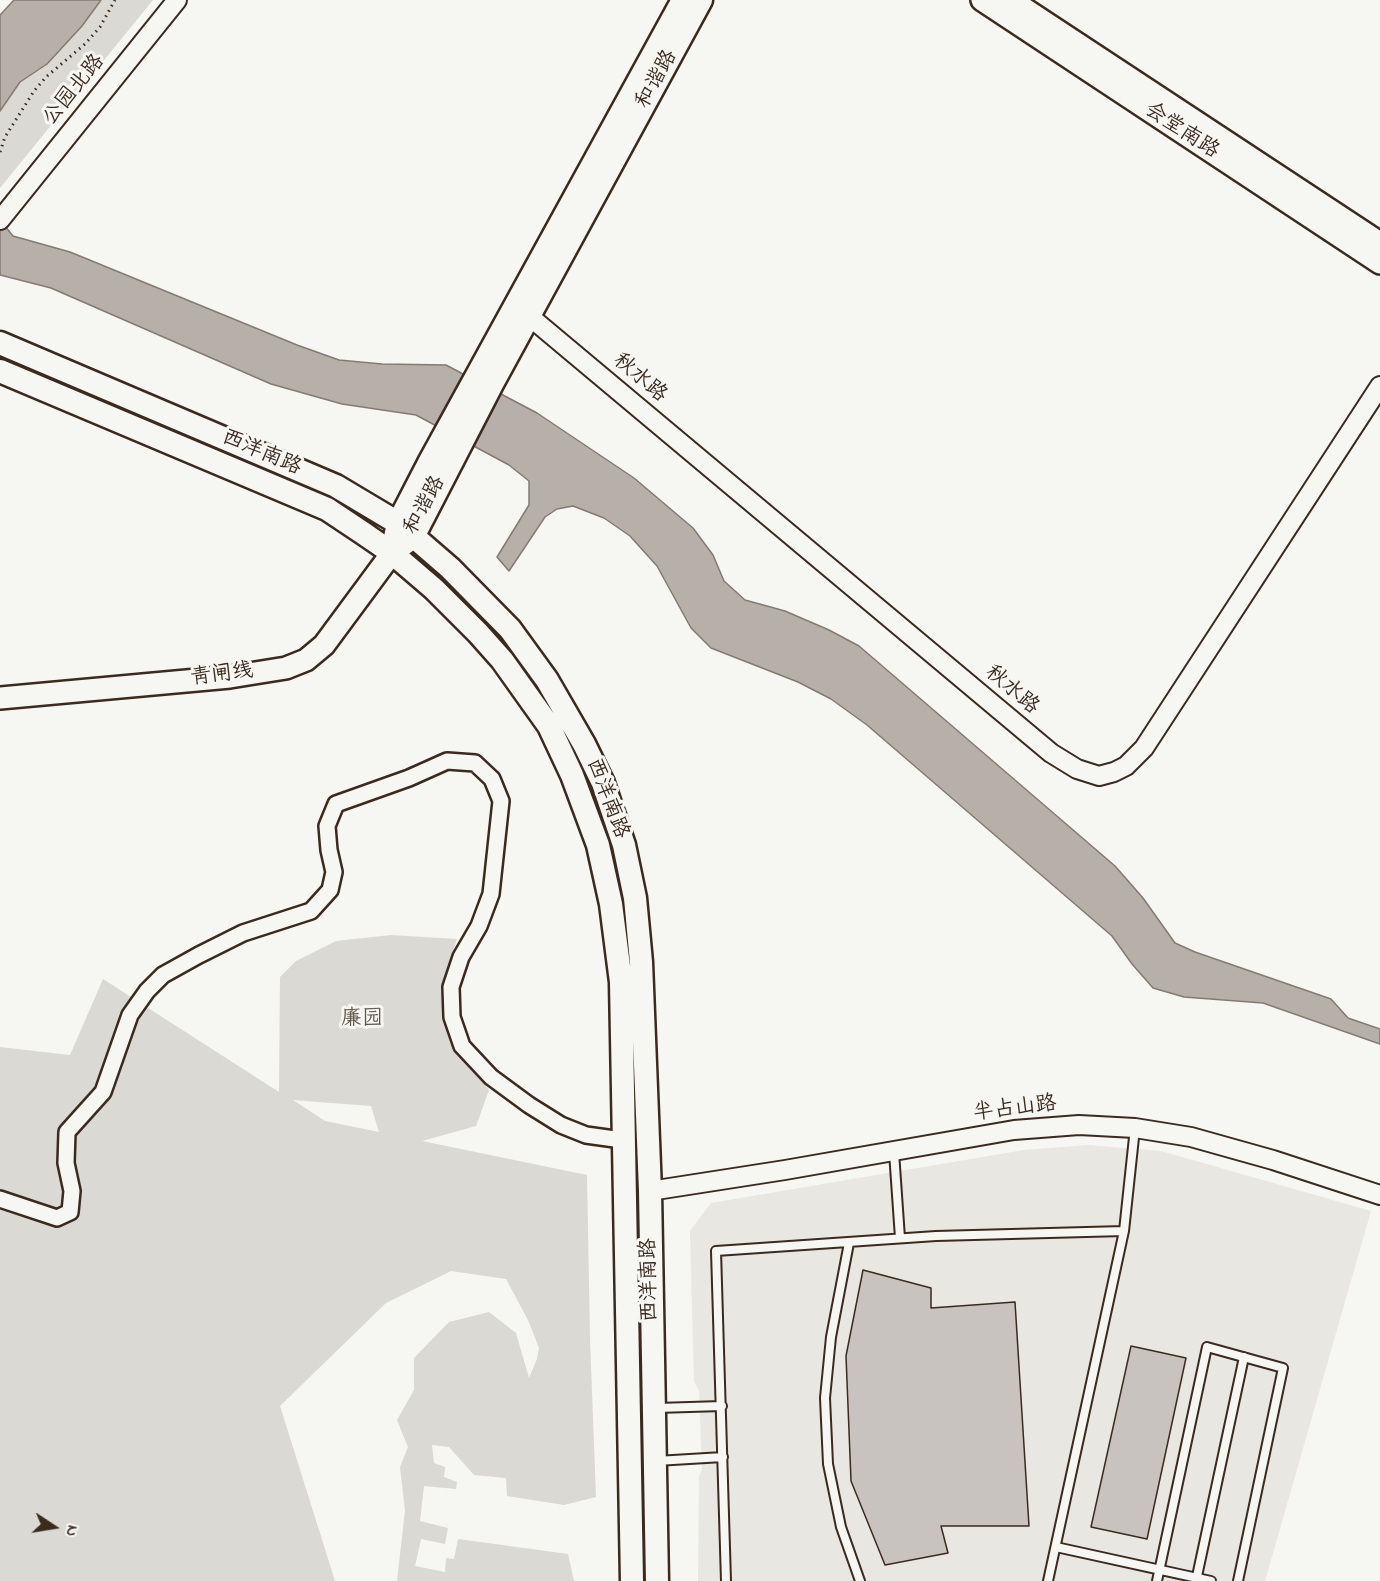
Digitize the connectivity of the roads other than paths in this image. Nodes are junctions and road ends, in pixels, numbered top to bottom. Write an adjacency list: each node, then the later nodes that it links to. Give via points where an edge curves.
1 (177, 0): 6 (street, 公园北路)
2 (683, 0): 12 (main road, 和谐路)
3 (701, 0): 9 (main road, 和谐路)
4 (982, 0): 8 (main road, 会堂南路)
5 (1011, 0): 7 (main road, 会堂南路)
6 (4, 215)
7 (1380, 243)
8 (1380, 263)
9 (529, 316): 12 (main road, 和谐路); 13 (street, 秋水路, via 1050,753 1077,770 1099,776 1126,766 1144,748)
10 (0, 343): 14 (main road, 西洋南路, via 336,486)
11 (0, 371): 15 (main road, 西洋南路, via 327,509)
12 (484, 380): 14 (main road, 和谐路)
13 (1380, 386)
14 (405, 530): 15 (main road, 和谐路); 20 (main road, 西洋南路, via 450,568 510,629 553,690 603,783 624,845 635,898)
15 (392, 553): 16 (main road, 青闸线, via 324,645 306,660 286,668 230,677); 18 (main road, 西洋南路, via 434,589 502,660 549,726 572,775 598,844 611,904 621,982)
16 (0, 698)
17 (1135, 1128): 19 (street, 半占山路, via 1050,1126); 21 (street, 半占山路, via 1230,1147); 23 (lane)
18 (622, 1140): 22 (street, via 586,1135 561,1125 491,1077 462,1046 452,1017 451,987 460,957 479,926 490,894 501,801 492,779 475,763 447,761 336,804 327,825 334,872 330,890 311,911 243,933 163,975 147,991 130,1015 103,1092 67,1132 70,1212 57,1218); 34 (main road, 西洋南路)
19 (894, 1152): 20 (street, 半占山路); 24 (lane)
20 (650, 1191): 28 (main road, 西洋南路)
21 (1380, 1195)
22 (0, 1199)
23 (1124, 1231): 24 (lane); 31 (lane)
24 (900, 1238): 25 (lane)
25 (849, 1243): 27 (lane, via 716,1251); 37 (lane, via 831,1337 825,1398 828,1464 841,1527)
26 (1244, 1357): 32 (lane, via 1207,1347); 33 (lane); 41 (lane, via 1283,1368)
27 (722, 1406): 28 (lane); 29 (lane)
28 (652, 1408): 30 (main road, 西洋南路)
29 (723, 1458): 30 (lane); 36 (lane)
30 (654, 1462): 35 (main road, 西洋南路)
31 (1056, 1547): 32 (lane); 38 (lane)
32 (1160, 1570): 33 (lane); 39 (lane)
33 (1196, 1579): 40 (lane)
34 (632, 1581)
35 (657, 1581)
36 (726, 1581)
37 (860, 1581)
38 (1048, 1581)
39 (1157, 1581)
40 (1211, 1581)
41 (1238, 1581)

